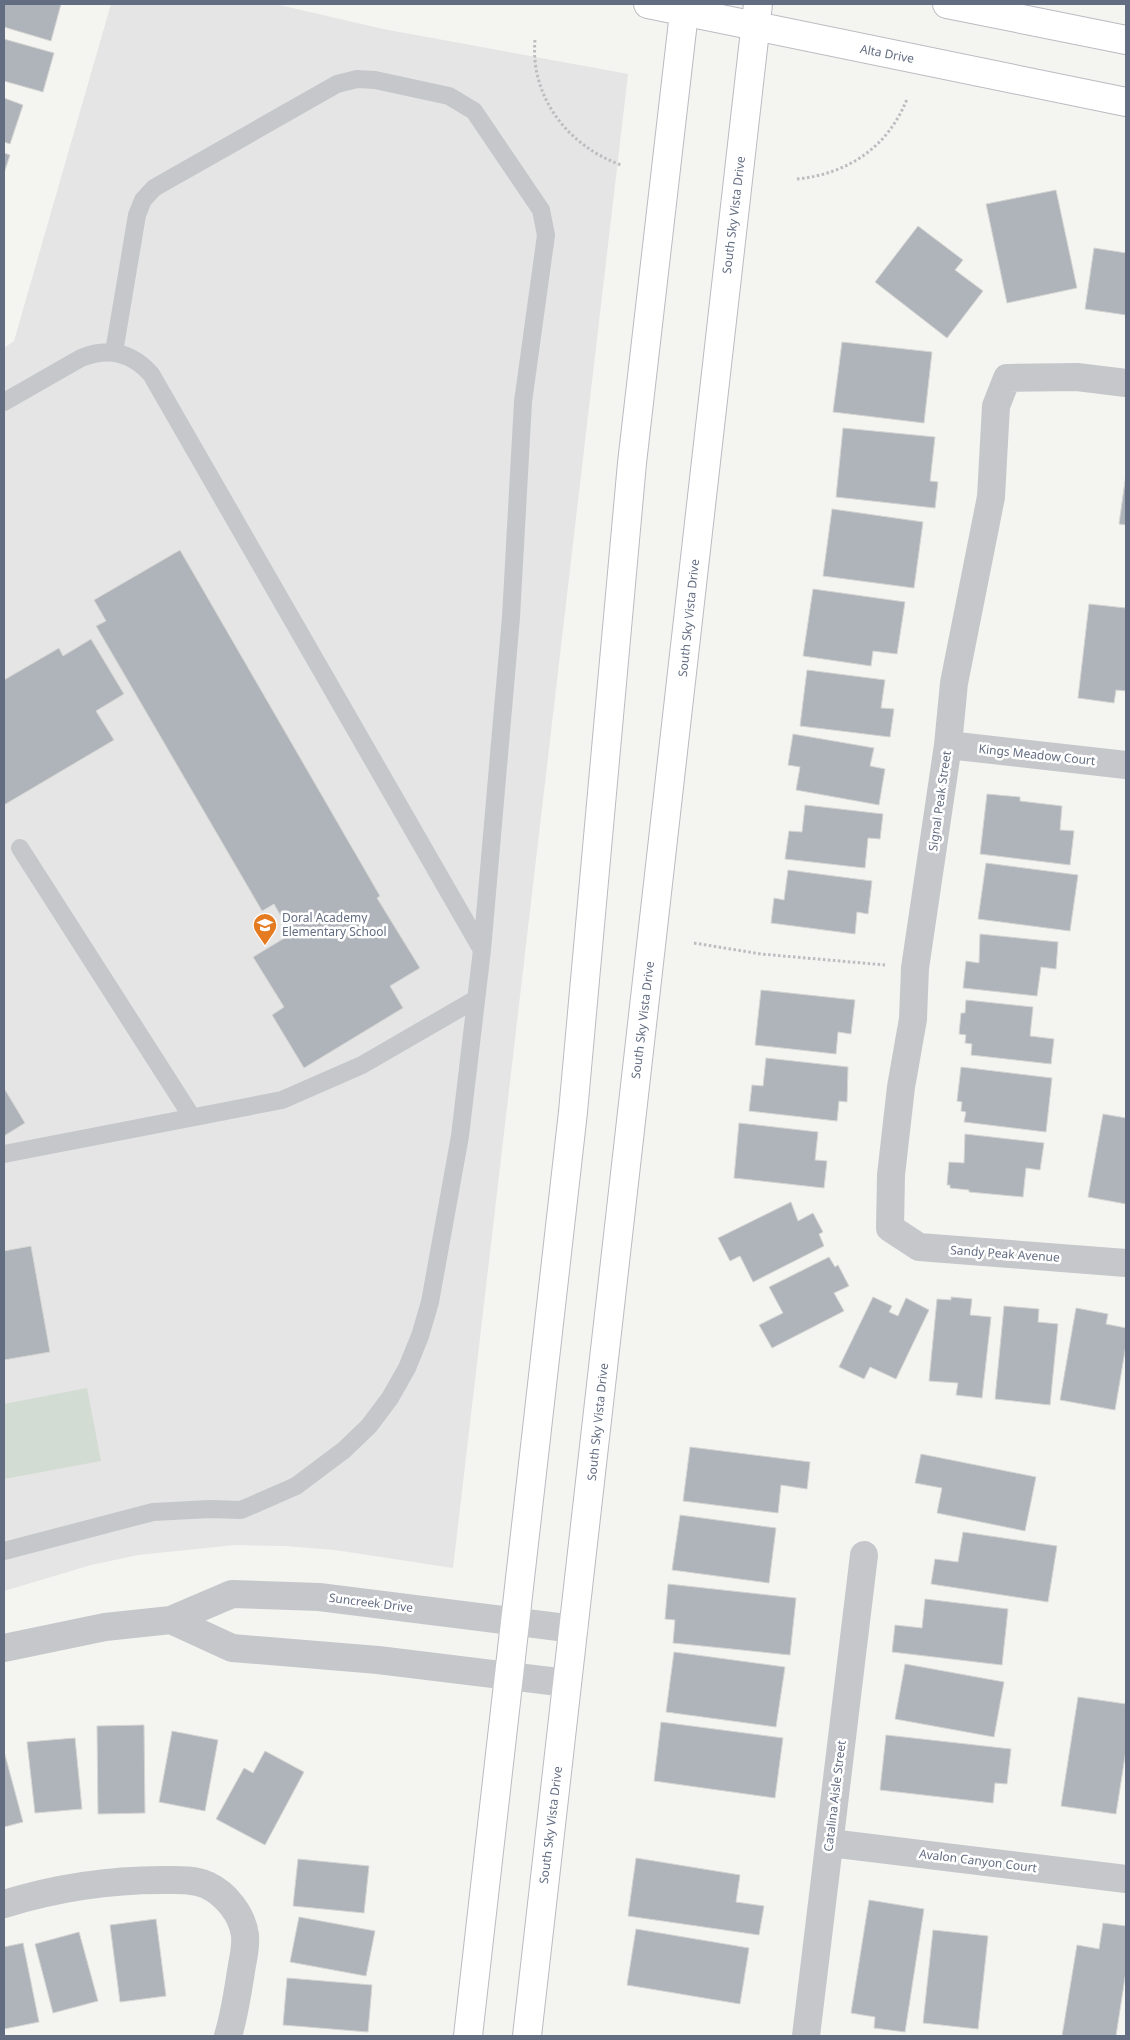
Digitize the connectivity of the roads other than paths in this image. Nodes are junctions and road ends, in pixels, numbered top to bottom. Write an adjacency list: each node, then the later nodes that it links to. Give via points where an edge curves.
1 (648, 4): 3 (main road, Alta Drive)
2 (947, 4): 5 (main road)
3 (684, 8): 4 (main road, Alta Drive); 22 (main road, via 632,463 574,1103)
4 (757, 15): 6 (main road, Alta Drive); 23 (main road, South Sky Vista Drive)
5 (1126, 40)
6 (1126, 102)
7 (114, 352): 9 (lane, via 94,353 81,358); 13 (lane, via 133,358 151,374); 13 (lane, via 137,215 143,200 154,188 337,84 357,79 375,80 449,96 474,111 528,188 541,210 546,235 524,402 511,617)
8 (1126, 383): 10 (street, Signal Peak Street, via 1076,377 1007,378 996,406 991,497 954,683)
9 (4, 402)
10 (948, 745): 11 (street, Kings Meadow Court); 17 (street, Signal Peak Street, via 916,968 913,1019 901,1086 891,1175)
11 (1126, 765)
12 (20, 848): 15 (lane)
13 (482, 950): 14 (lane)
14 (476, 999): 15 (lane, via 362,1065 282,1100); 19 (lane, via 460,1136 430,1302 407,1368 369,1426 321,1469 269,1500 241,1510 153,1512)
15 (192, 1117): 16 (lane)
16 (4, 1154)
17 (890, 1228): 18 (street, Sandy Peak Avenue, via 919,1247)
18 (1126, 1263)
19 (4, 1551)
20 (864, 1555): 27 (street, Catalina Aisle Street)
21 (171, 1620): 22 (street, Suncreek Drive, via 232,1594 319,1597); 24 (street, Suncreek Drive, via 105,1627); 25 (street, via 232,1648 370,1659)
22 (514, 1621): 23 (street, Suncreek Drive); 25 (main road)
23 (574, 1629): 26 (main road, South Sky Vista Drive)
24 (4, 1648)
25 (508, 1676): 26 (street); 31 (main road)
26 (568, 1683): 32 (main road, South Sky Vista Drive)
27 (830, 1843): 28 (street, Avalon Canyon Court); 33 (street, Catalina Aisle Street)
28 (1126, 1879)
29 (4, 1904): 30 (street, via 72,1886 124,1880 190,1880 206,1885 232,1905 240,1919 245,1942 239,1992)
30 (228, 2036)
31 (468, 2036)
32 (527, 2036)
33 (806, 2036)

